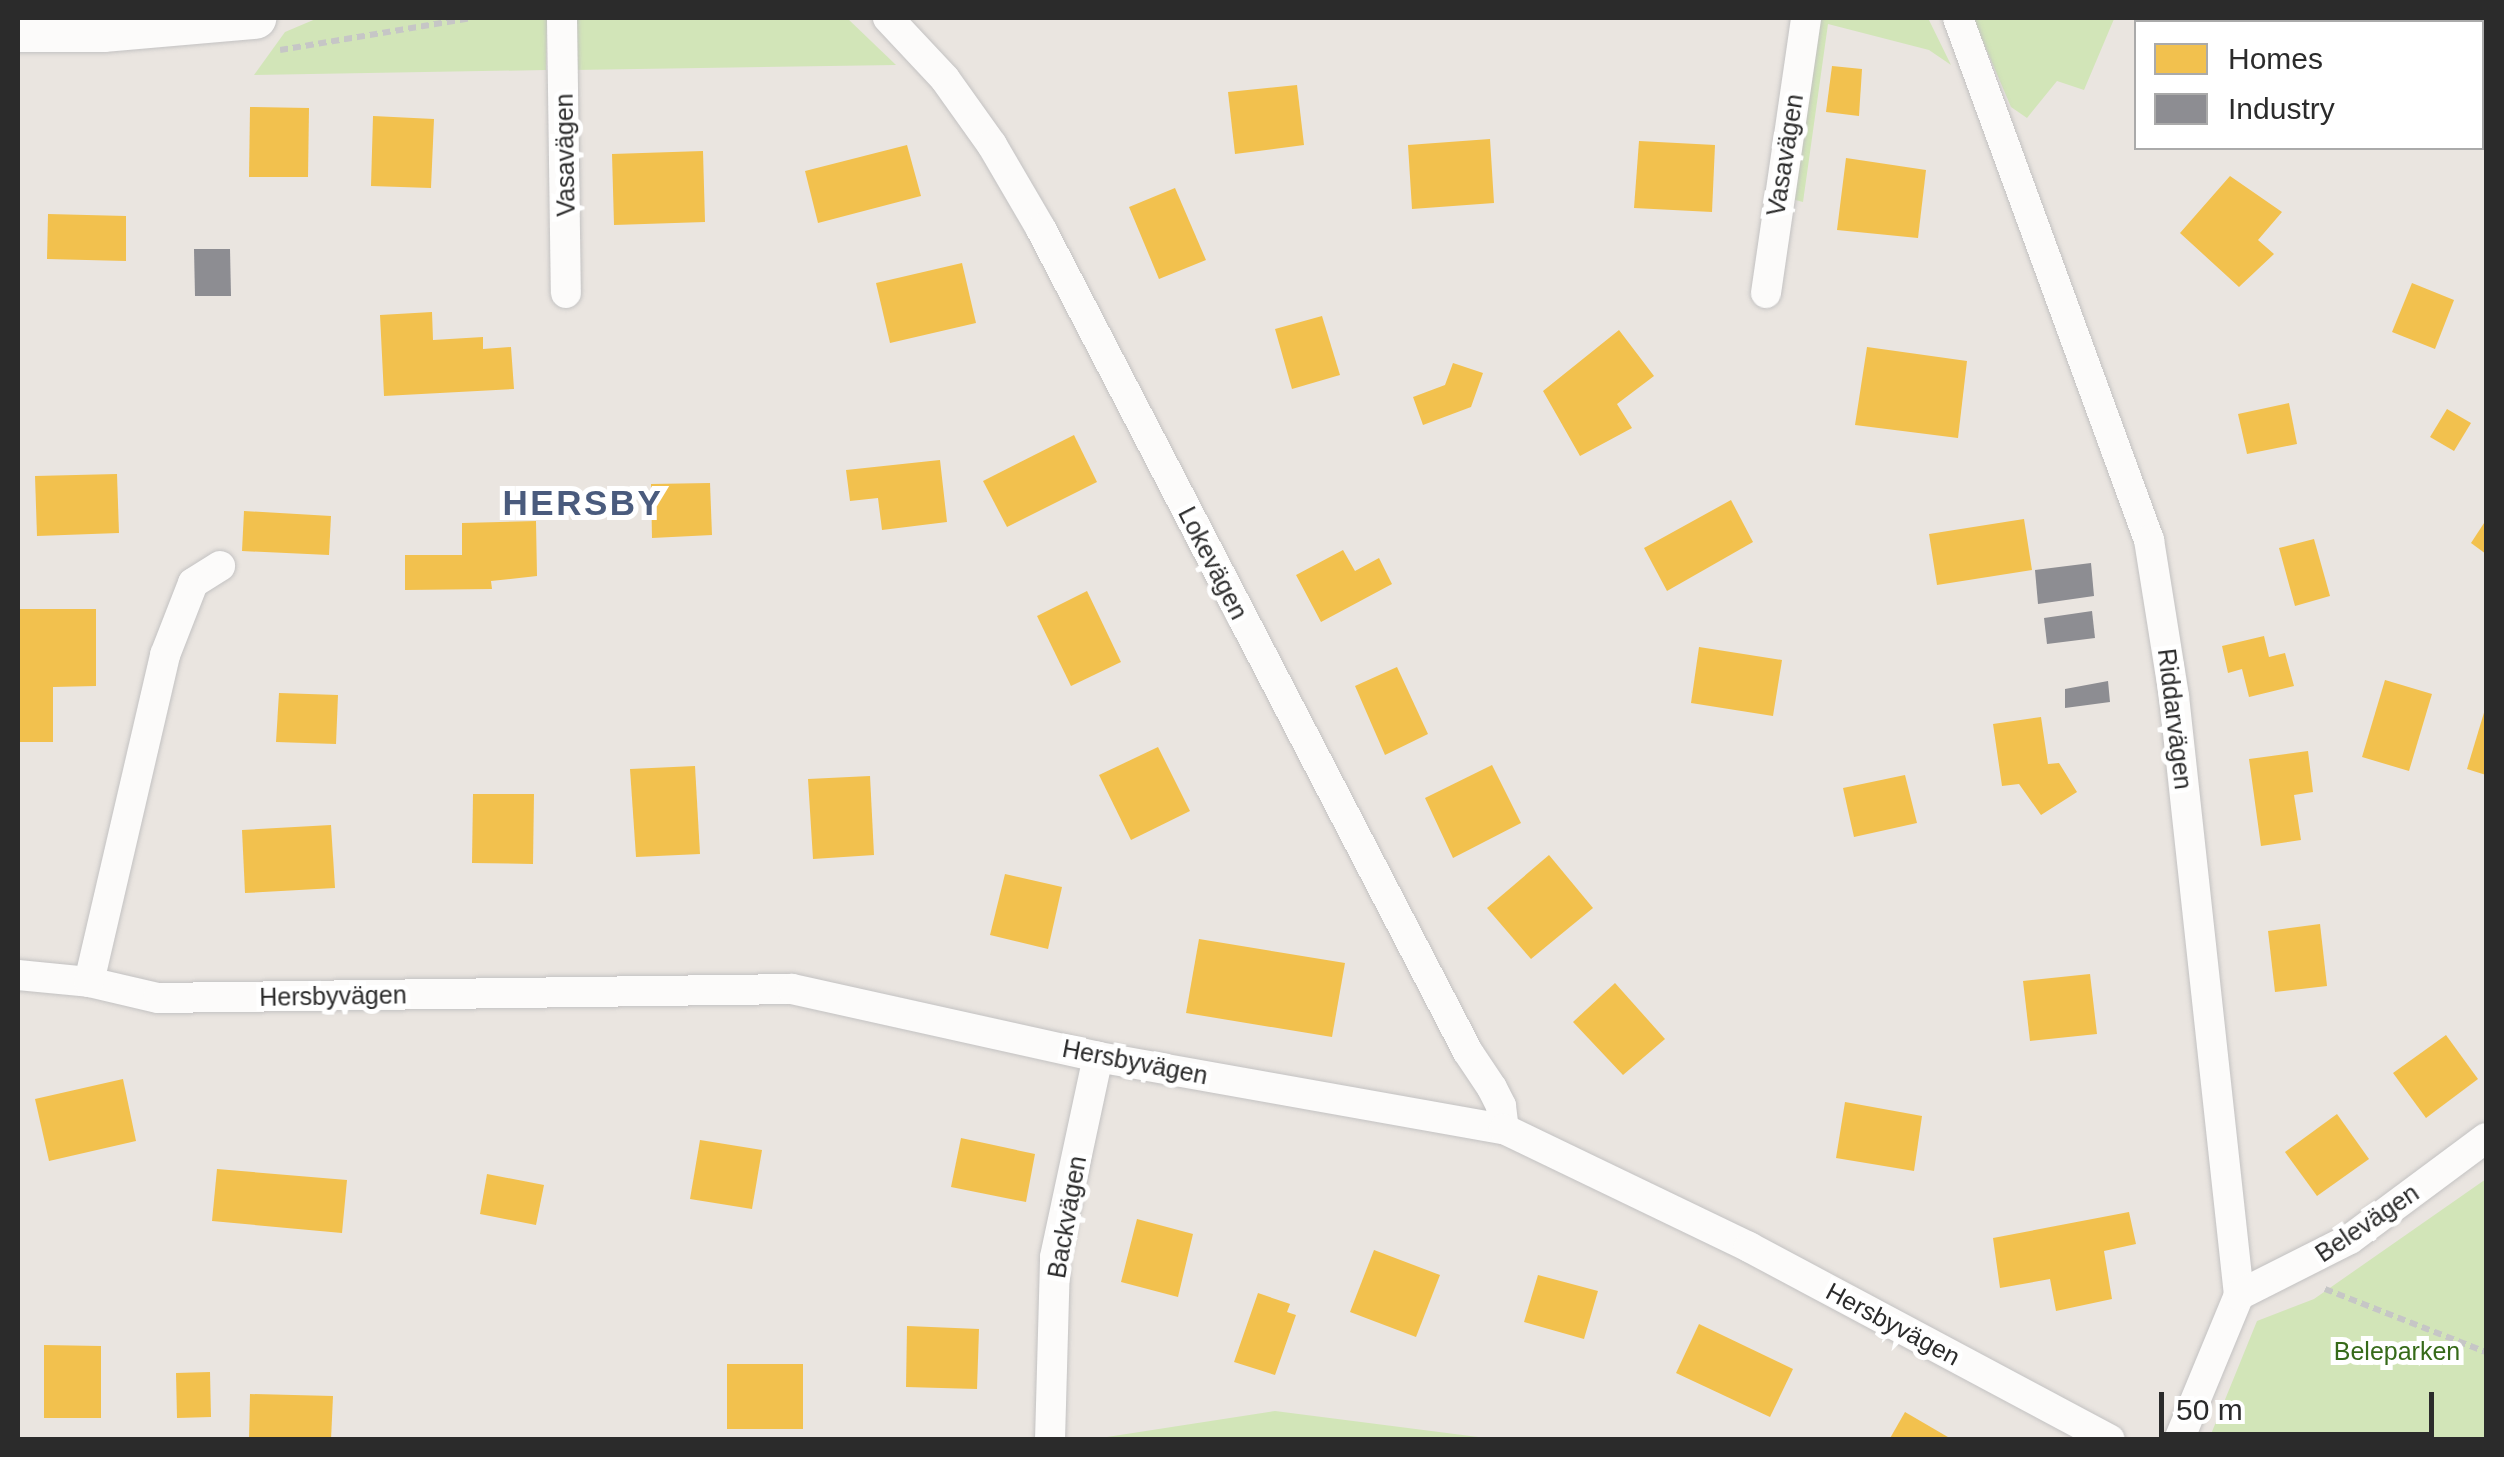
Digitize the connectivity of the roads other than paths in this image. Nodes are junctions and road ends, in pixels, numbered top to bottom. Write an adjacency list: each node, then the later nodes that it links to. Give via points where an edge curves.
1 (254, 18): 6 (street)
2 (562, 18): 7 (street, Vasavägen)
3 (888, 18): 13 (street, Lokevägen, via 945,79 1041,229 1492,1088)
4 (1806, 18): 8 (street, Vasavägen)
5 (1958, 18): 15 (street, Riddarvägen, via 2149,540 2174,696)
6 (18, 31)
7 (566, 293)
8 (1766, 293)
9 (220, 566): 11 (street, via 193,582 165,655)
10 (18, 975): 11 (street, Hersbyvägen)
11 (89, 982): 12 (street, Hersbyvägen, via 158,998 792,989)
12 (1098, 1057): 13 (street, Hersbyvägen); 16 (street, Backvägen, via 1055,1258)
13 (1504, 1129): 17 (street, Hersbyvägen, via 1749,1246)
14 (2486, 1138): 15 (street, Belevägen, via 2350,1239)
15 (2240, 1295): 18 (street, Riddarvägen)
16 (1050, 1440)
17 (2110, 1440)
18 (2180, 1440)

